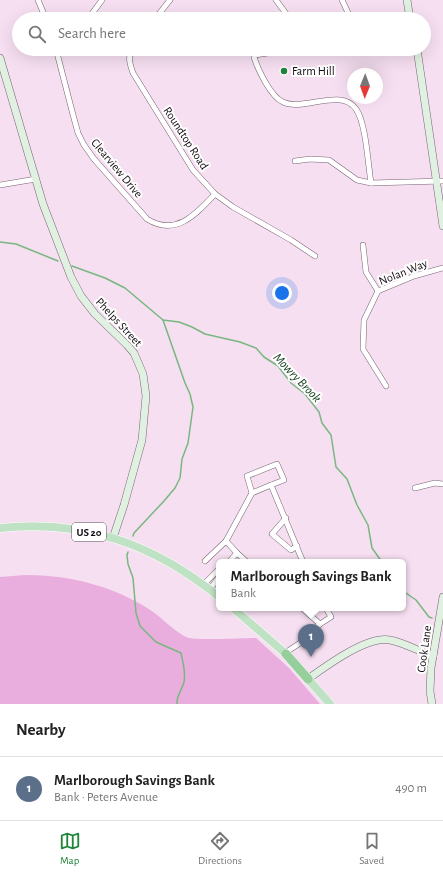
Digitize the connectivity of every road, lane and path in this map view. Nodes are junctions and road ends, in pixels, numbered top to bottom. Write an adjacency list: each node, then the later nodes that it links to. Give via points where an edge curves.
1 (38, 0): 7 (street)
2 (102, 0): 8 (street)
3 (170, 0): 9 (street)
4 (276, 0): 10 (street)
5 (342, 0): 11 (street)
6 (407, 0): 12 (street)
7 (43, 12)
8 (93, 12)
9 (161, 12)
10 (285, 12)
11 (348, 12)
12 (409, 12)
13 (58, 56): 23 (street, Clearview Drive, via 78,133 84,145 94,160 148,220 156,225 176,225 185,221)
14 (130, 56): 23 (street, Roundtop Road, via 133,73 193,170)
15 (254, 56): 21 (street, via 257,68 282,102 290,104 338,99 355,107 364,132)
16 (418, 56): 20 (street)
17 (0, 58): 19 (street, Phelps Street)
18 (295, 160): 21 (street, via 329,160 357,180)
19 (36, 179): 22 (street); 36 (street, Phelps Street, via 54,235 76,287 95,314 134,353 143,374 146,396 142,435)
20 (439, 181): 21 (street); 24 (street)
21 (371, 183)
22 (0, 185)
23 (216, 194): 26 (street, Roundtop Road, via 232,207)
24 (443, 226)
25 (363, 244): 28 (street, via 366,272)
26 (315, 256)
27 (443, 268): 28 (street, Nolan Way, via 414,276)
28 (378, 291): 29 (street, Nolan Way, via 364,320 362,349)
29 (386, 386)
30 (443, 484): 32 (street, via 435,483)
31 (271, 485): 33 (street); 33 (street, via 284,480 277,464 247,476); 34 (street)
32 (415, 488)
33 (252, 493): 37 (street)
34 (286, 518): 38 (street); 38 (street, via 272,534 291,550)
35 (0, 528): 36 (main road, US 20, via 62,527)
36 (114, 538): 46 (main road, US 20, via 161,558)
37 (226, 541): 39 (street); 43 (street)
38 (297, 546): 42 (street)
39 (237, 554): 40 (street); 41 (street)
40 (232, 559)
41 (243, 559)
42 (302, 559)
43 (205, 561)
44 (216, 574): 46 (street)
45 (216, 580): 46 (street)
46 (207, 587): 47 (main road, US 20)
47 (216, 594)
48 (443, 597): 54 (street, Cook Lane)
49 (236, 611): 53 (main road)
50 (305, 611): 52 (street)
51 (328, 611): 52 (street, via 331,617)
52 (320, 624): 53 (street)
53 (286, 654): 55 (highway)
54 (433, 656): 55 (street, via 390,640 369,641); 57 (street, Cook Lane, via 430,680)
55 (308, 679): 56 (main road)
56 (330, 704)
57 (432, 704)

